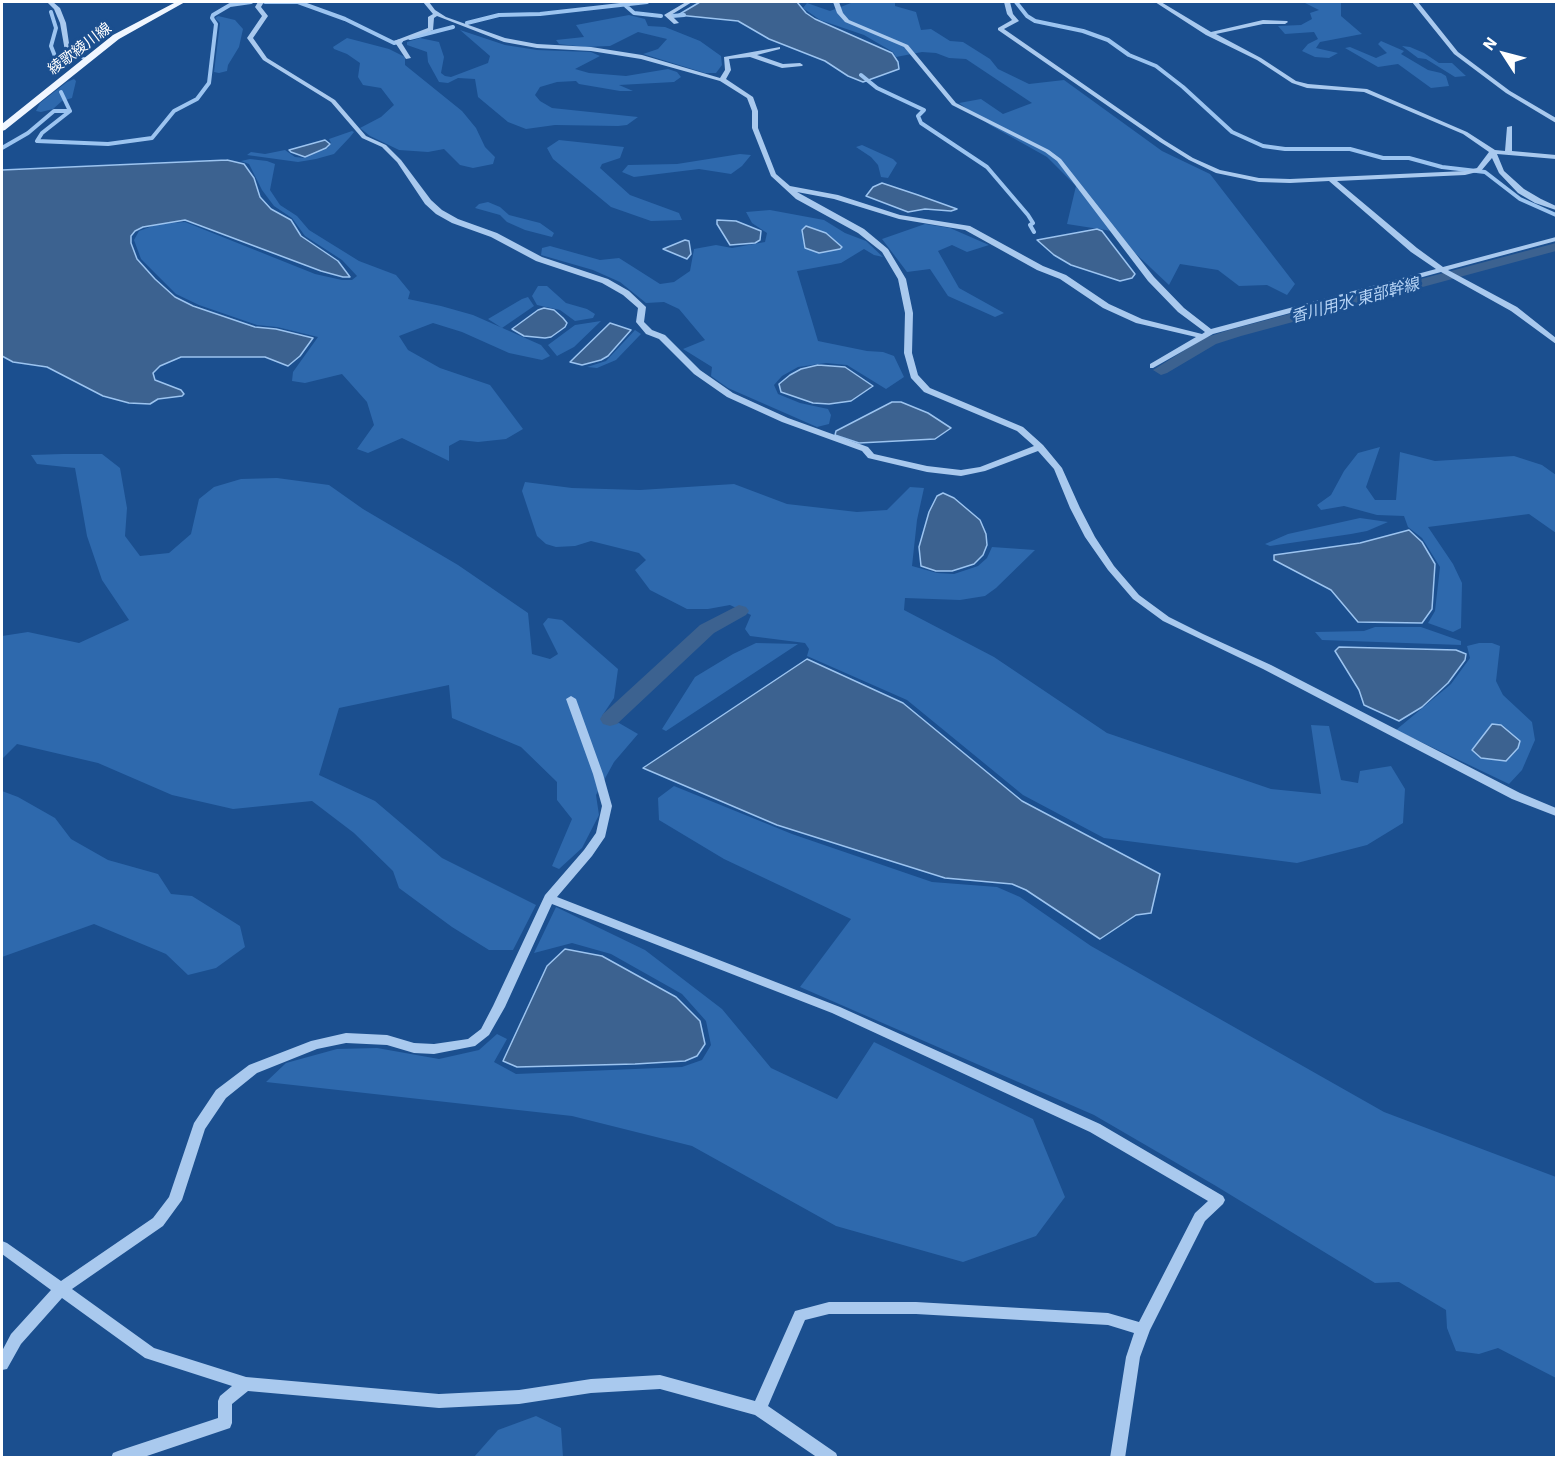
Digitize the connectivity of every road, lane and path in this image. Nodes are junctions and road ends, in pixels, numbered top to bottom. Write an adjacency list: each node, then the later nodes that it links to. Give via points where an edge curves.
1 (50, 2): 17 (street, via 63,23 67,50 72,56)
2 (182, 2): 17 (main road, 綾歌綾川線, via 141,22)
3 (261, 2): 34 (street, via 258,7 265,16 250,38 265,58 333,101 364,137 384,146 439,212 539,259 605,281 626,293 642,307 640,322 649,332 662,337 697,372 730,396 865,448 871,456 927,468 972,471)
4 (426, 2): 10 (street)
5 (689, 2): 12 (street, via 667,15)
6 (836, 2): 31 (street, via 847,21 906,46 954,104 1059,160 1151,279)
7 (1007, 2): 26 (street, via 1016,21 1000,29 1198,163 1235,177)
8 (1158, 2): 13 (street)
9 (1415, 2): 20 (street, via 1456,53 1508,92)
10 (436, 14): 16 (street, via 430,17 431,29 398,42); 19 (street, via 519,44 618,52)
11 (1286, 22): 13 (street, via 1263,22)
12 (676, 23)
13 (1208, 34): 23 (street, via 1259,59 1294,82 1380,95 1465,133)
14 (778, 48): 15 (street)
15 (750, 55): 18 (street, via 782,66); 19 (street, via 726,58 728,70)
16 (408, 58)
17 (86, 59): 22 (main road, 綾歌綾川線)
18 (800, 65)
19 (722, 80): 27 (street, via 750,97 755,128 773,175)
20 (1557, 121)
21 (1510, 127): 24 (street)
22 (2, 128)
23 (1493, 152): 24 (street); 26 (street, via 1477,170); 28 (street, via 1509,180 1538,201)
24 (1508, 154): 25 (street)
25 (1557, 157)
26 (1332, 180): 30 (street, via 1414,250)
27 (786, 187): 31 (street, via 836,197 899,217 967,228 1139,321); 34 (street, via 861,231 885,251 902,279 909,313 908,353 914,376 927,390 1020,429)
28 (1557, 208)
29 (1557, 239): 30 (street)
30 (1449, 273): 31 (street); 32 (street, via 1514,309)
31 (1206, 334): 33 (street)
32 (1557, 342)
33 (1153, 366)
34 (1040, 447): 36 (street, via 1058,468 1074,508 1111,568 1136,597 1166,619 1516,796)
35 (571, 699): 37 (street, via 607,806 601,834)
36 (1557, 812)
37 (549, 898): 39 (street, via 485,1032 471,1043 434,1049 387,1040 346,1038 315,1044 253,1069 221,1095 199,1127 175,1200 158,1222); 40 (street, via 836,1010 1095,1128 1218,1200 1200,1217)
38 (2, 1247): 39 (street)
39 (62, 1288): 41 (street, via 16,1339); 42 (street, via 150,1353)
40 (1143, 1329): 43 (street, via 1108,1319 916,1308 830,1308 800,1315); 46 (street, via 1132,1357)
41 (2, 1364)
42 (246, 1384): 43 (street, via 439,1401 660,1382); 44 (street, via 225,1401 225,1423)
43 (759, 1409): 45 (street)
44 (118, 1458)
45 (831, 1458)
46 (1117, 1458)

